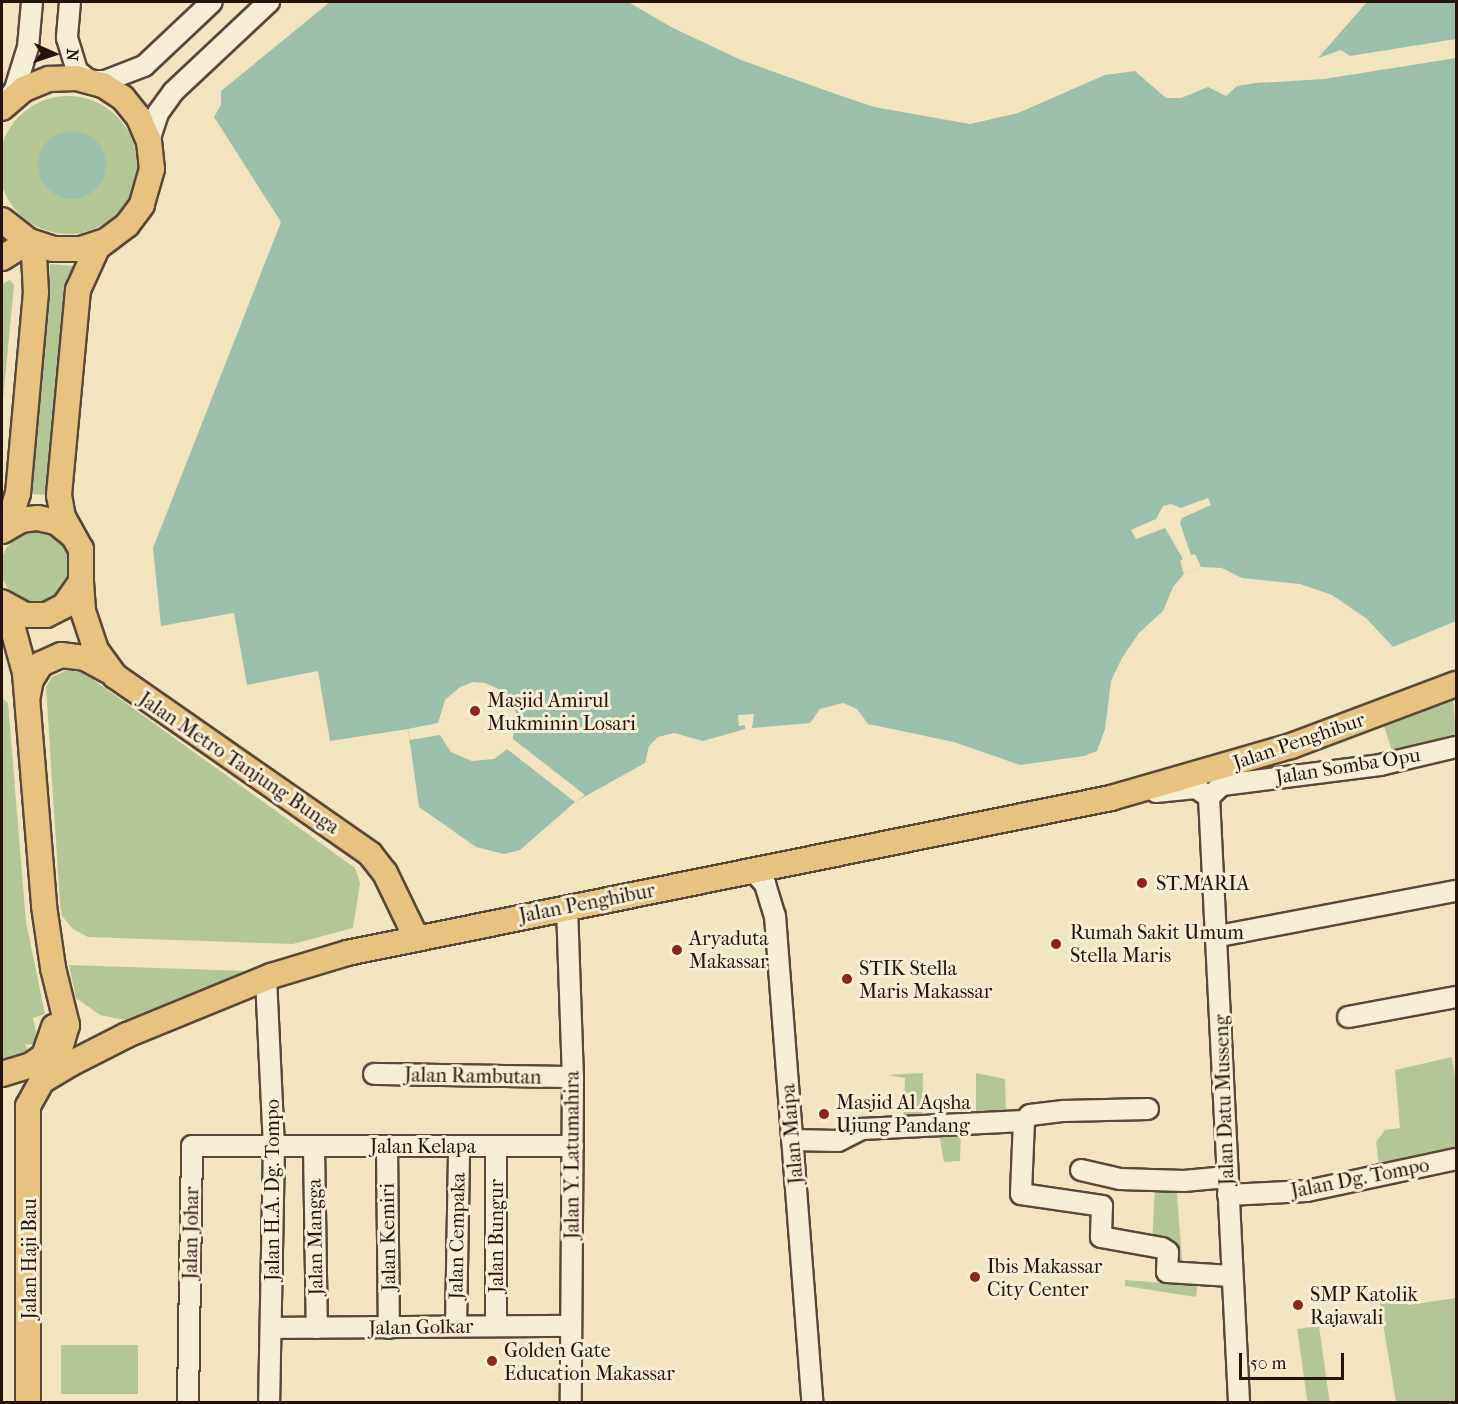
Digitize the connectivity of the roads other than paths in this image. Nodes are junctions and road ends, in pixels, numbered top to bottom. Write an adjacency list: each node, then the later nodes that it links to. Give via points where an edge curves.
1 (32, 2): 6 (street, via 24,63)
2 (70, 2): 5 (street, via 70,56 76,71)
3 (212, 2): 5 (street, via 144,66 119,78)
4 (269, 2): 7 (street, via 173,92 158,113)
5 (90, 81): 6 (main road, via 50,79 24,89); 7 (main road, via 123,98 139,118)
6 (3, 106)
7 (149, 141): 9 (main road, via 152,169 147,194 127,225)
8 (2, 220): 10 (main road)
9 (105, 241): 10 (main road, via 68,250); 13 (main road, Jalan Metro Tanjung Bunga, via 83,272 75,308 59,495 63,517)
10 (29, 242): 11 (main road); 12 (main road, via 34,255 36,292 24,434 18,493)
11 (2, 258)
12 (2, 529): 13 (main road, via 21,520 38,518 64,527)
13 (76, 540): 14 (main road, Jalan Metro Tanjung Bunga, via 83,560)
14 (81, 582): 15 (main road, via 64,606 45,615 25,615); 16 (main road, Jalan Metro Tanjung Bunga, via 83,611 96,650)
15 (4, 605): 18 (main road)
16 (115, 676): 18 (main road, via 85,658 61,656 36,670); 26 (main road, Jalan Metro Tanjung Bunga, via 370,855 385,873)
17 (1456, 684): 20 (main road, Jalan Penghibur, via 1291,746)
18 (27, 697): 30 (main road, via 44,906 59,998)
19 (1456, 747): 21 (street, Jalan Somba Opu, via 1380,765 1222,785)
20 (1140, 791): 21 (street, Jalan Penghibur, via 1196,788); 22 (main road, Jalan Penghibur)
21 (1209, 797): 25 (street, Jalan Datu Musseng)
22 (753, 871): 24 (main road, Jalan Penghibur); 38 (street, Jalan Maipa, via 765,884 773,907)
23 (1456, 891): 25 (street)
24 (567, 907): 26 (main road, Jalan Penghibur); 33 (street, Jalan Y. Latumahira)
25 (1219, 936): 47 (street, Jalan Datu Musseng)
26 (416, 937): 27 (main road, Jalan Penghibur)
27 (266, 978): 30 (main road, Jalan Penghibur); 43 (street, Jalan H.A. Dg. Tompo)
28 (1456, 997): 29 (street)
29 (1348, 1017)
30 (42, 1069): 31 (main road); 36 (main road, Jalan Haji Bau)
31 (2, 1074)
32 (374, 1074): 33 (street, Jalan Rambutan)
33 (573, 1077): 42 (street, Jalan Y. Latumahira)
34 (2, 1084): 36 (main road, via 15,1094)
35 (1148, 1109): 37 (street, via 1064,1111 1030,1116)
36 (27, 1115): 55 (main road, Jalan Haji Bau)
37 (1024, 1121): 38 (street, via 862,1130 838,1141); 48 (street, via 1021,1194 1102,1206 1101,1237 1162,1248 1168,1252 1167,1272)
38 (792, 1140): 59 (street, Jalan Maipa)
39 (387, 1146): 40 (street, Jalan Kelapa); 44 (street, Jalan Kelapa); 54 (street, Jalan Kemiri)
40 (459, 1146): 41 (street, Jalan Kelapa); 49 (street, Jalan Cempaka)
41 (496, 1146): 42 (street, Jalan Kelapa); 50 (street, Jalan Bungur)
42 (573, 1146): 51 (street, Jalan Y. Latumahira)
43 (274, 1147): 44 (street, Jalan Kelapa); 52 (street, Jalan H.A. Dg. Tompo); 56 (street, Jalan Johar, via 192,1146)
44 (314, 1147): 53 (street, Jalan Mangga)
45 (1456, 1159): 47 (street, Jalan Dg. Tompo, via 1307,1191)
46 (1081, 1170): 47 (street, Jalan Dg. Tompo, via 1120,1179)
47 (1227, 1186): 48 (street, Jalan Datu Musseng)
48 (1231, 1276): 60 (street, Jalan Datu Musseng)
49 (456, 1326): 50 (street, Jalan Golkar); 54 (street, Jalan Golkar)
50 (496, 1326): 51 (street, Jalan Golkar)
51 (570, 1326): 58 (street, Jalan Y. Latumahira)
52 (272, 1328): 53 (street, Jalan Golkar); 57 (street, Jalan H.A. Dg. Tompo)
53 (316, 1328): 54 (street, Jalan Golkar)
54 (389, 1328)
55 (28, 1402)
56 (189, 1402)
57 (269, 1402)
58 (571, 1402)
59 (812, 1402)
60 (1239, 1402)

